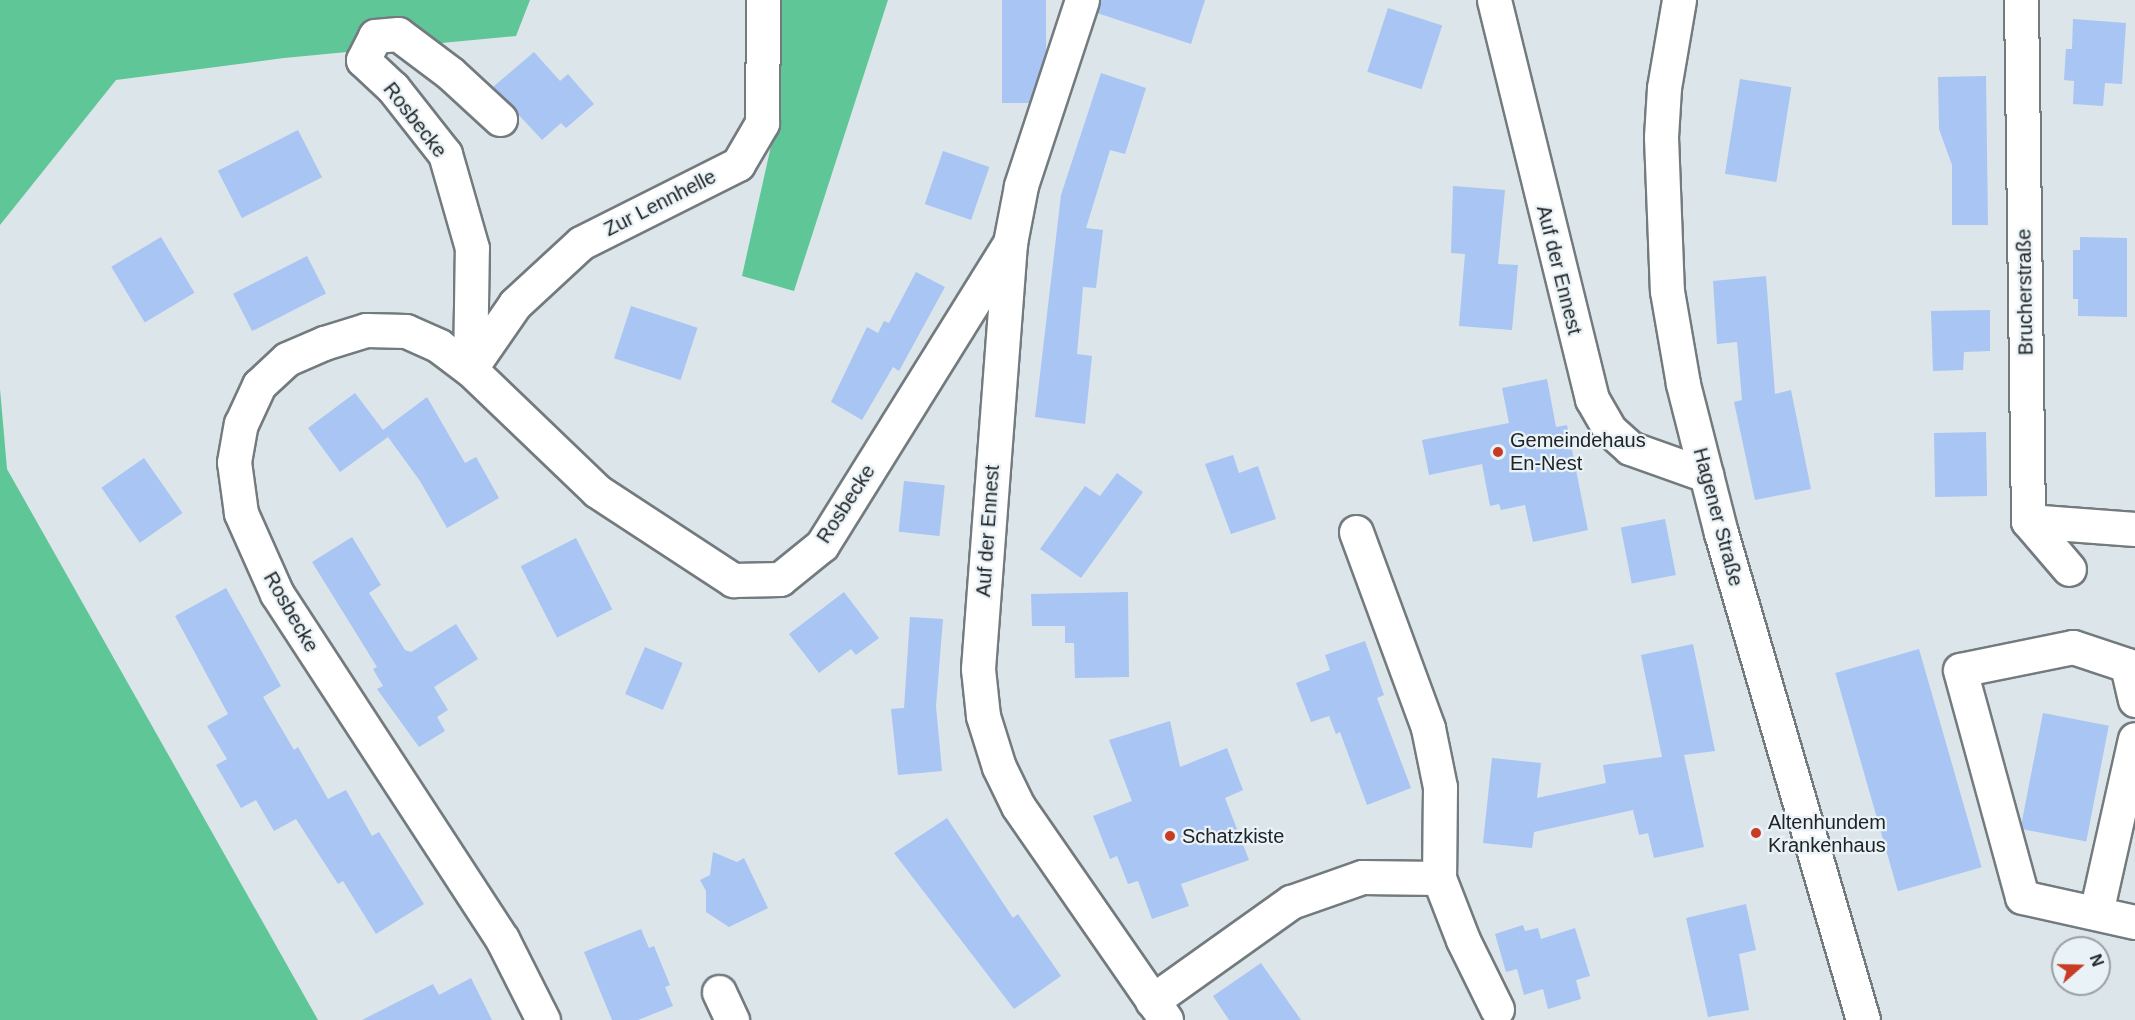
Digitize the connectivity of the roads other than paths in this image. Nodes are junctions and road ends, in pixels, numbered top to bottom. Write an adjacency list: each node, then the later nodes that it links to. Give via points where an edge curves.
1 (763, 0): 8 (street, Zur Lennhelle, via 762,123 738,164 581,243 515,304)
2 (1082, 0): 7 (street, Auf der Ennest, via 1021,186)
3 (1494, 0): 9 (street, Auf der Ennest, via 1592,399 1610,430 1630,448)
4 (1679, 0): 9 (street, Hagener Straße, via 1663,108 1663,240 1683,384)
5 (2021, 0): 10 (street, Brucherstraße)
6 (500, 119): 8 (street, Rosbecke, via 450,73 398,34 375,36 363,60 393,88 445,154 472,248)
7 (1010, 243): 8 (street, Rosbecke, via 822,545 780,579 734,580 597,491); 19 (street, Auf der Ennest, via 978,669 983,716 999,767 1018,806)
8 (470, 369): 21 (street, Rosbecke, via 439,346 406,332 366,330 324,343 287,359 260,385 241,424 234,462 241,513 277,594 502,939)
9 (1706, 476): 22 (street, Hagener Straße)
10 (2028, 521): 11 (street); 13 (street)
11 (2135, 529)
12 (1356, 532): 16 (street, via 1428,728 1440,787)
13 (2069, 569)
14 (2135, 700): 17 (street, via 2127,665 2073,647 1960,670 2022,897)
15 (2135, 739): 17 (street)
16 (1439, 878): 19 (street, via 1362,877 1291,902); 20 (street)
17 (2096, 914): 18 (street)
18 (2135, 922)
19 (1159, 1010)
20 (1497, 1010)
21 (543, 1020)
22 (1863, 1020)

